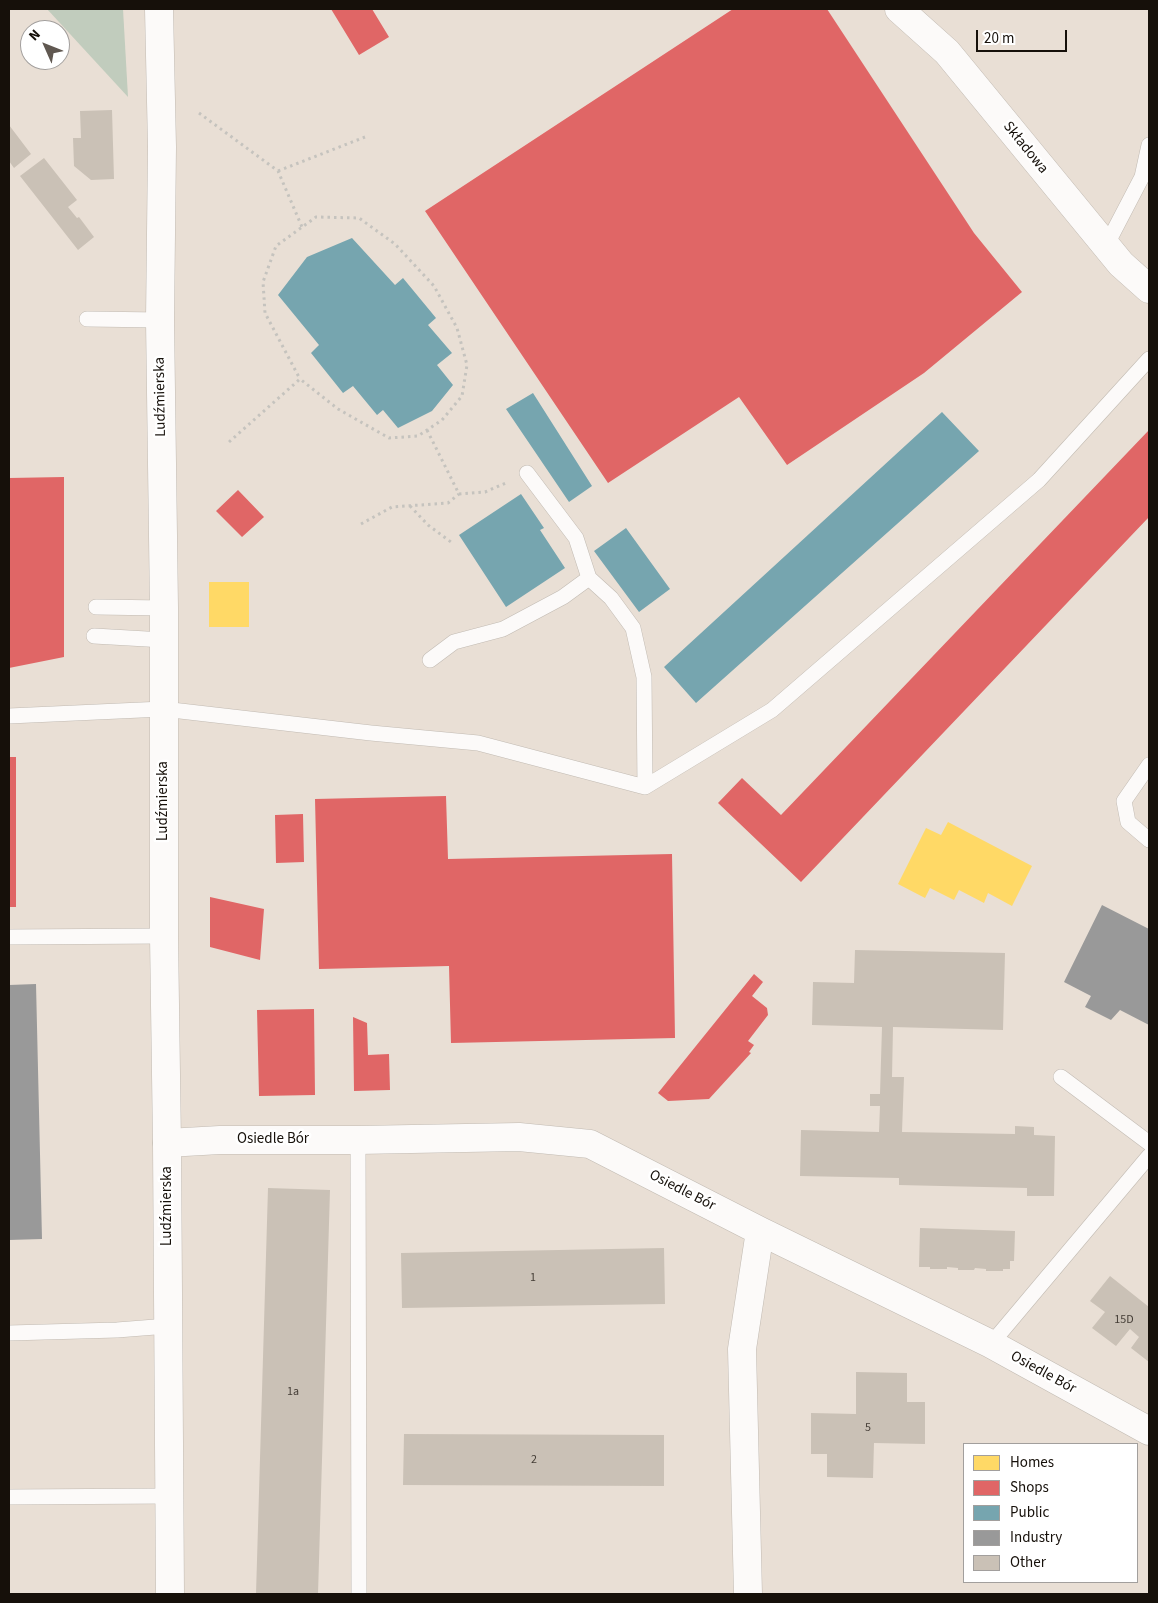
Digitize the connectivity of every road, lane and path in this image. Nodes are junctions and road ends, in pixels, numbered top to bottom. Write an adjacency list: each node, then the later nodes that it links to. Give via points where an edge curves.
1 (159, 9): 11 (street, Ludźmierska, via 162,147)
2 (900, 9): 8 (street, Składowa, via 947,52)
3 (199, 113): 6 (path)
4 (365, 137): 6 (path)
5 (1149, 146): 8 (lane, via 1142,177)
6 (278, 171): 7 (path)
7 (302, 226): 13 (path, via 276,246 263,282 265,313); 14 (path, via 316,217 359,218 395,244 434,286 457,328 467,365 462,396 442,420)
8 (1106, 246): 9 (street, Składowa)
9 (1149, 289)
10 (87, 319): 11 (lane)
11 (160, 320): 23 (street, Ludźmierska)
12 (1149, 359): 30 (lane, via 1039,480 772,710)
13 (300, 379): 14 (path, via 338,409 389,438 418,436); 15 (path)
14 (427, 430): 17 (path)
15 (229, 442)
16 (527, 473): 17 (path, via 485,492); 21 (lane, via 576,538)
17 (459, 494): 18 (path, via 448,503)
18 (410, 506): 19 (path, via 392,507); 20 (path, via 428,525)
19 (361, 524)
20 (452, 542)
21 (589, 578): 26 (lane, via 563,597 503,629 454,642); 30 (lane, via 611,598 633,628 644,677)
22 (96, 608): 23 (lane)
23 (164, 608): 25 (street, Ludźmierska)
24 (94, 636): 25 (lane)
25 (164, 640): 27 (street, Ludźmierska)
26 (430, 660)
27 (163, 709): 28 (lane); 30 (lane, via 478,743); 32 (street, Ludźmierska)
28 (9, 716)
29 (1149, 765): 31 (lane, via 1124,801 1128,822)
30 (645, 787)
31 (1149, 840)
32 (164, 936): 33 (lane); 36 (street, Ludźmierska)
33 (9, 937)
34 (1061, 1077): 37 (lane)
35 (358, 1140): 36 (street, Osiedle Bór); 39 (street, Osiedle Bór, via 518,1138 590,1144); 47 (lane)
36 (167, 1143): 40 (street, Ludźmierska)
37 (1149, 1143)
38 (1149, 1156): 42 (lane)
39 (760, 1231): 42 (street, Osiedle Bór); 48 (street, via 742,1348)
40 (168, 1326): 41 (lane); 44 (street, Ludźmierska)
41 (9, 1333)
42 (991, 1344): 43 (street, Osiedle Bór)
43 (1149, 1431)
44 (170, 1496): 45 (lane); 46 (street, Ludźmierska)
45 (9, 1497)
46 (170, 1594)
47 (359, 1594)
48 (748, 1594)

